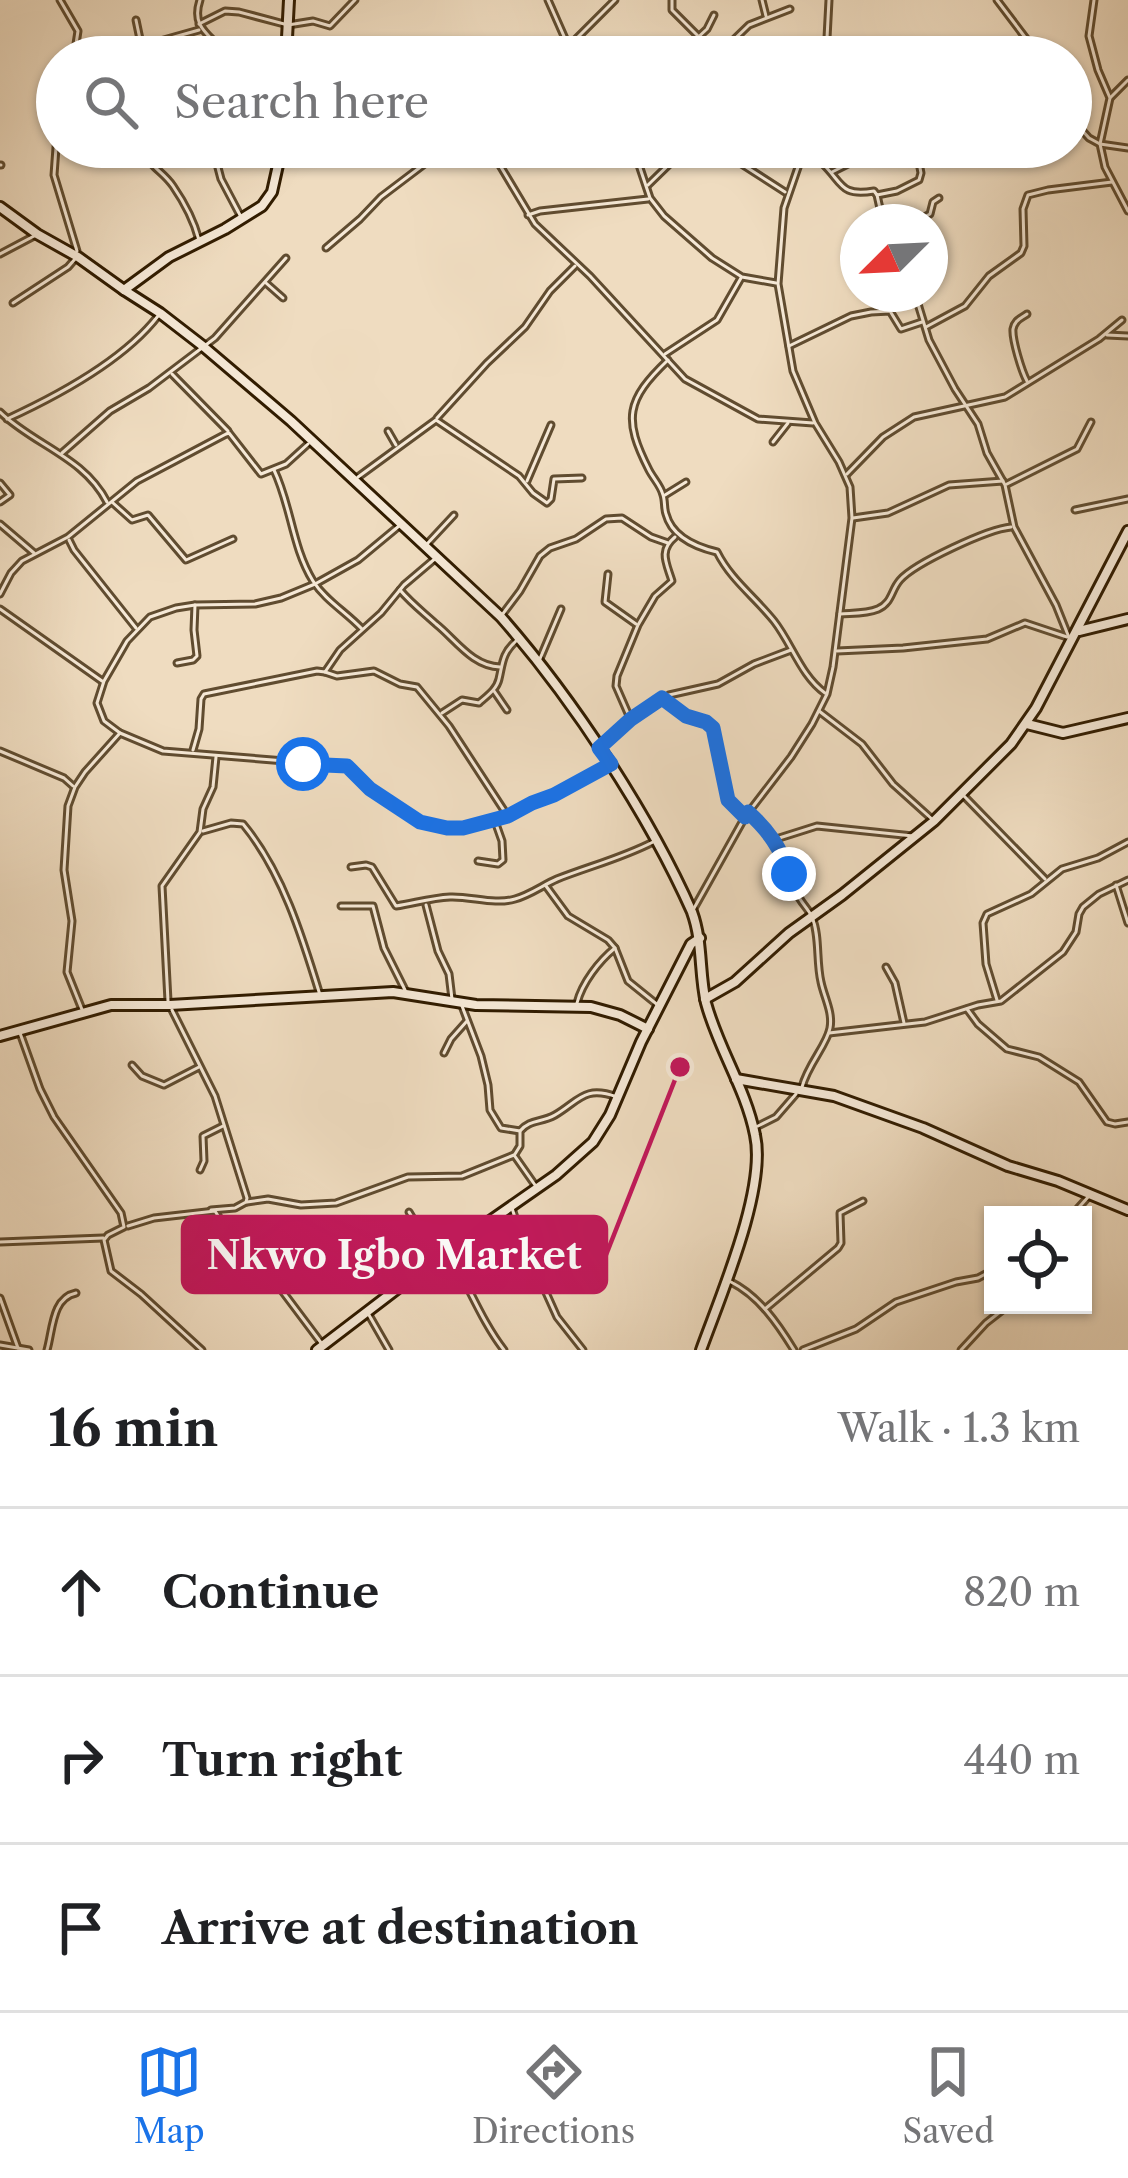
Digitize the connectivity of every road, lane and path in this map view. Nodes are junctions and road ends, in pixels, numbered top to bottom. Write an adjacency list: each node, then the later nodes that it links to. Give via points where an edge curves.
1 (60, 0): 13 (street)
2 (69, 0): 13 (street)
3 (200, 0): 18 (street)
4 (289, 0): 19 (main road)
5 (355, 0): 19 (street, via 330,26)
6 (548, 0): 26 (street)
7 (615, 0): 27 (street)
8 (672, 0): 28 (street)
9 (762, 0): 16 (street)
10 (829, 0): 31 (street)
11 (998, 0): 32 (street)
12 (1094, 0): 33 (street)
13 (63, 7): 21 (street)
14 (790, 9): 16 (street)
15 (714, 16): 29 (street)
16 (767, 18): 30 (street)
17 (136, 20): 22 (street)
18 (199, 24): 19 (street, via 225,11); 20 (street)
19 (288, 25): 25 (main road)
20 (203, 30): 23 (street); 24 (street)
21 (76, 36)
22 (139, 36)
23 (174, 36)
24 (209, 36)
25 (287, 36)
26 (563, 36)
27 (579, 36)
28 (695, 36)
29 (700, 36)
30 (738, 36)
31 (827, 36)
32 (1025, 36)
33 (1089, 36)
34 (1092, 47): 36 (street)
35 (1128, 80): 36 (street)
36 (1110, 98): 38 (street)
37 (1092, 140): 38 (street)
38 (1100, 144): 39 (street); 54 (street)
39 (1128, 148)
40 (55, 168): 70 (street)
41 (154, 168): 67 (street, via 175,189)
42 (218, 168): 65 (street)
43 (278, 168): 65 (main road, via 269,199)
44 (419, 168): 68 (street)
45 (501, 168): 64 (street)
46 (640, 168): 55 (street)
47 (665, 168): 55 (street)
48 (748, 168): 57 (street)
49 (796, 168): 57 (street)
50 (827, 168): 53 (street)
51 (840, 168): 53 (street)
52 (920, 168): 56 (street, via 919,180)
53 (830, 173): 56 (street, via 855,194)
54 (1112, 182): 63 (street); 83 (street, via 1028,195 1022,253 989,275 965,306)
55 (646, 186): 58 (street)
56 (877, 192): 60 (street)
57 (787, 193): 75 (street)
58 (650, 198): 64 (street); 73 (street)
59 (939, 198): 61 (street)
60 (879, 204)
61 (932, 204)
62 (0, 207): 66 (main road)
63 (1128, 211)
64 (529, 215): 72 (street)
65 (242, 219): 67 (main road)
66 (37, 234): 69 (street); 70 (main road)
67 (200, 242): 76 (main road)
68 (326, 248)
69 (0, 254)
70 (78, 256): 76 (main road); 78 (street)
71 (286, 258): 74 (street)
72 (577, 265): 88 (street); 94 (street)
73 (742, 277): 75 (street); 88 (street, via 717,320)
74 (265, 282): 77 (street); 87 (street)
75 (778, 284): 86 (street)
76 (124, 290): 80 (main road)
77 (283, 298)
78 (13, 303)
79 (920, 312): 83 (street)
80 (160, 313): 87 (main road); 93 (street, via 63,392)
81 (1027, 314): 90 (street, via 1013,330)
82 (1122, 320): 84 (street)
83 (924, 324): 86 (street, via 902,328 890,311 862,313); 91 (street)
84 (1106, 334): 85 (street); 90 (street)
85 (1128, 336)
86 (789, 346): 97 (street)
87 (204, 347): 89 (street); 101 (main road)
88 (666, 358): 95 (street, via 728,405); 113 (street, via 639,391 631,418)
89 (171, 373): 100 (street); 104 (street)
90 (1028, 383): 91 (street)
91 (967, 407): 106 (street, via 914,417); 112 (street)
92 (0, 412): 93 (street)
93 (7, 419): 104 (street)
94 (436, 420): 103 (street); 111 (street)
95 (789, 422): 97 (street); 102 (street)
96 (1091, 422): 112 (street, via 1077,448)
97 (814, 423): 106 (street)
98 (551, 425): 111 (street)
99 (388, 431): 103 (street)
100 (229, 433): 105 (street, via 258,472); 116 (street)
101 (311, 440): 105 (street); 108 (main road)
102 (773, 442)
103 (397, 447): 108 (street)
104 (62, 453): 116 (street)
105 (274, 470): 132 (street)
106 (846, 475): 119 (street)
107 (582, 478): 111 (street, via 554,479 547,503)
108 (354, 480): 121 (main road)
109 (686, 482): 113 (street)
110 (0, 483): 115 (street, via 10,495)
111 (526, 483)
112 (1004, 483): 119 (street, via 949,485 888,513); 122 (street)
113 (664, 495): 124 (street)
114 (1128, 500): 117 (street)
115 (0, 502)
116 (110, 502): 125 (street); 126 (street, via 132,520 148,515 186,560)
117 (1075, 510)
118 (454, 515): 128 (street)
119 (852, 518): 138 (street)
120 (0, 524): 129 (street)
121 (401, 524): 128 (main road); 132 (street)
122 (1014, 526): 138 (street, via 912,571 879,609); 144 (street)
123 (1128, 531): 144 (main road)
124 (678, 535): 127 (street); 146 (street, via 717,552)
125 (68, 537): 129 (street); 142 (street)
126 (233, 539)
127 (668, 543): 139 (street, via 622,518 606,519 540,556); 141 (street, via 672,581)
128 (425, 545): 130 (main road)
129 (34, 553): 134 (street)
130 (437, 557): 133 (street); 139 (main road)
131 (608, 574): 141 (street, via 605,602)
132 (315, 584): 135 (street, via 266,603); 143 (street)
133 (400, 590): 143 (street); 150 (street, via 479,662)
134 (0, 593)
135 (195, 605): 142 (street, via 159,613); 148 (street, via 197,656)
136 (0, 609): 152 (street)
137 (561, 609): 149 (street)
138 (838, 614): 147 (street)
139 (501, 617): 145 (main road)
140 (1128, 619): 144 (main road)
141 (638, 625): 160 (street, via 616,686)
142 (137, 629): 152 (street)
143 (363, 630): 151 (street)
144 (1073, 637): 147 (street, via 1025,623 987,639); 161 (main road)
145 (520, 638): 149 (main road); 150 (street)
146 (792, 649): 154 (street); 155 (street, via 718,684)
147 (834, 651): 154 (street)
148 (177, 663)
149 (538, 663): 163 (main road)
150 (500, 668): 153 (street)
151 (326, 672): 158 (street, via 380,673 417,687); 165 (street, via 204,694)
152 (104, 681): 162 (street, via 99,710)
153 (493, 690): 156 (street); 158 (street)
154 (827, 694): 157 (street)
155 (662, 698): 160 (street); 170 (street, via 713,728 728,800)
156 (507, 710)
157 (819, 711): 170 (street); 173 (street)
158 (441, 714): 171 (street)
159 (1128, 718): 161 (main road, via 1063,733)
160 (631, 719): 163 (street)
161 (1027, 724): 169 (main road)
162 (119, 733): 165 (street, via 163,751); 168 (street)
163 (599, 748): 167 (main road)
164 (0, 751): 168 (street)
165 (192, 752): 166 (street)
166 (216, 757): 172 (street, via 347,766 420,822 463,828); 174 (street)
167 (611, 764): 171 (street); 177 (main road)
168 (75, 787): 202 (street, via 63,851 72,921 67,972)
169 (962, 795): 173 (main road); 181 (street)
170 (747, 814): 176 (street); 187 (street)
171 (508, 816): 172 (street)
172 (495, 821): 179 (street, via 503,860)
173 (934, 821): 175 (main road)
174 (200, 832): 194 (street, via 243,824 265,852); 198 (street, via 162,886)
175 (915, 837): 176 (street, via 817,826); 188 (main road)
176 (774, 840): 188 (street)
177 (655, 841): 183 (street); 187 (main road)
178 (1128, 842): 181 (street)
179 (478, 861)
180 (351, 867): 185 (street, via 372,867 396,906)
181 (1046, 880): 197 (street, via 984,919)
182 (1128, 880): 184 (street)
183 (545, 884): 185 (street, via 514,899); 191 (street, via 568,916)
184 (1116, 885): 189 (street); 197 (street, via 1081,910 1063,952)
185 (426, 904): 196 (street)
186 (341, 906): 193 (street, via 373,906)
187 (692, 912): 190 (main road)
188 (812, 917): 195 (main road); 207 (street)
189 (1128, 922)
190 (701, 942): 195 (main road); 200 (main road, via 689,948)
191 (615, 948): 199 (street); 200 (street, via 628,981)
192 (886, 967): 204 (street)
193 (405, 992): 194 (main road); 196 (main road)
194 (320, 997): 198 (main road)
195 (706, 999): 212 (main road)
196 (457, 1001): 199 (main road); 203 (street)
197 (997, 1002): 201 (street)
198 (170, 1005): 202 (main road); 211 (street)
199 (577, 1005): 205 (main road)
200 (661, 1007): 205 (main road)
201 (967, 1009): 204 (street); 215 (street, via 1006,1049 1040,1057 1079,1082 1108,1122)
202 (83, 1013): 206 (main road)
203 (466, 1021): 209 (street); 218 (street, via 492,1114 501,1128)
204 (904, 1024): 207 (street)
205 (648, 1028): 214 (main road)
206 (20, 1031): 208 (main road); 233 (street, via 46,1104)
207 (829, 1033): 213 (street)
208 (0, 1036)
209 (444, 1053)
210 (132, 1065): 211 (street, via 164,1084)
211 (201, 1066): 216 (street)
212 (734, 1078): 213 (main road); 217 (main road)
213 (801, 1088): 217 (street); 222 (main road)
214 (617, 1097): 218 (street, via 582,1095); 221 (main road, via 593,1142)
215 (1128, 1122)
216 (223, 1126): 220 (street, via 203,1136); 224 (street)
217 (754, 1128): 239 (main road, via 756,1173)
218 (520, 1131): 219 (street)
219 (514, 1155): 221 (street); 224 (street, via 462,1176 407,1177 336,1203)
220 (200, 1170)
221 (537, 1188): 225 (main road)
222 (1090, 1194): 226 (street); 229 (main road)
223 (863, 1201): 243 (street, via 840,1213 840,1246)
224 (246, 1202): 227 (street)
225 (511, 1206): 236 (main road); 254 (street, via 557,1317)
226 (1080, 1206)
227 (222, 1209): 228 (street); 232 (street)
228 (211, 1210): 232 (street); 233 (street)
229 (1128, 1210)
230 (409, 1212): 237 (street)
231 (347, 1220): 240 (street)
232 (222, 1221): 248 (street)
233 (125, 1226): 234 (street)
234 (105, 1238): 235 (street); 251 (street, via 113,1274)
235 (0, 1242)
236 (448, 1251): 237 (main road); 253 (street)
237 (436, 1258): 240 (main road)
238 (984, 1275): 257 (street, via 896,1302)
239 (726, 1280): 243 (street); 255 (main road)
240 (395, 1290): 244 (main road)
241 (76, 1293): 250 (street, via 58,1306)
242 (0, 1298): 247 (street)
243 (765, 1309): 256 (street)
244 (367, 1312): 248 (main road); 252 (street)
245 (998, 1314): 258 (street)
246 (0, 1345): 247 (street)
247 (18, 1348): 249 (street)
248 (320, 1348)
249 (29, 1350)
250 (47, 1350)
251 (202, 1350)
252 (389, 1350)
253 (504, 1350)
254 (583, 1350)
255 (701, 1350)
256 (794, 1350)
257 (803, 1350)
258 (961, 1350)

